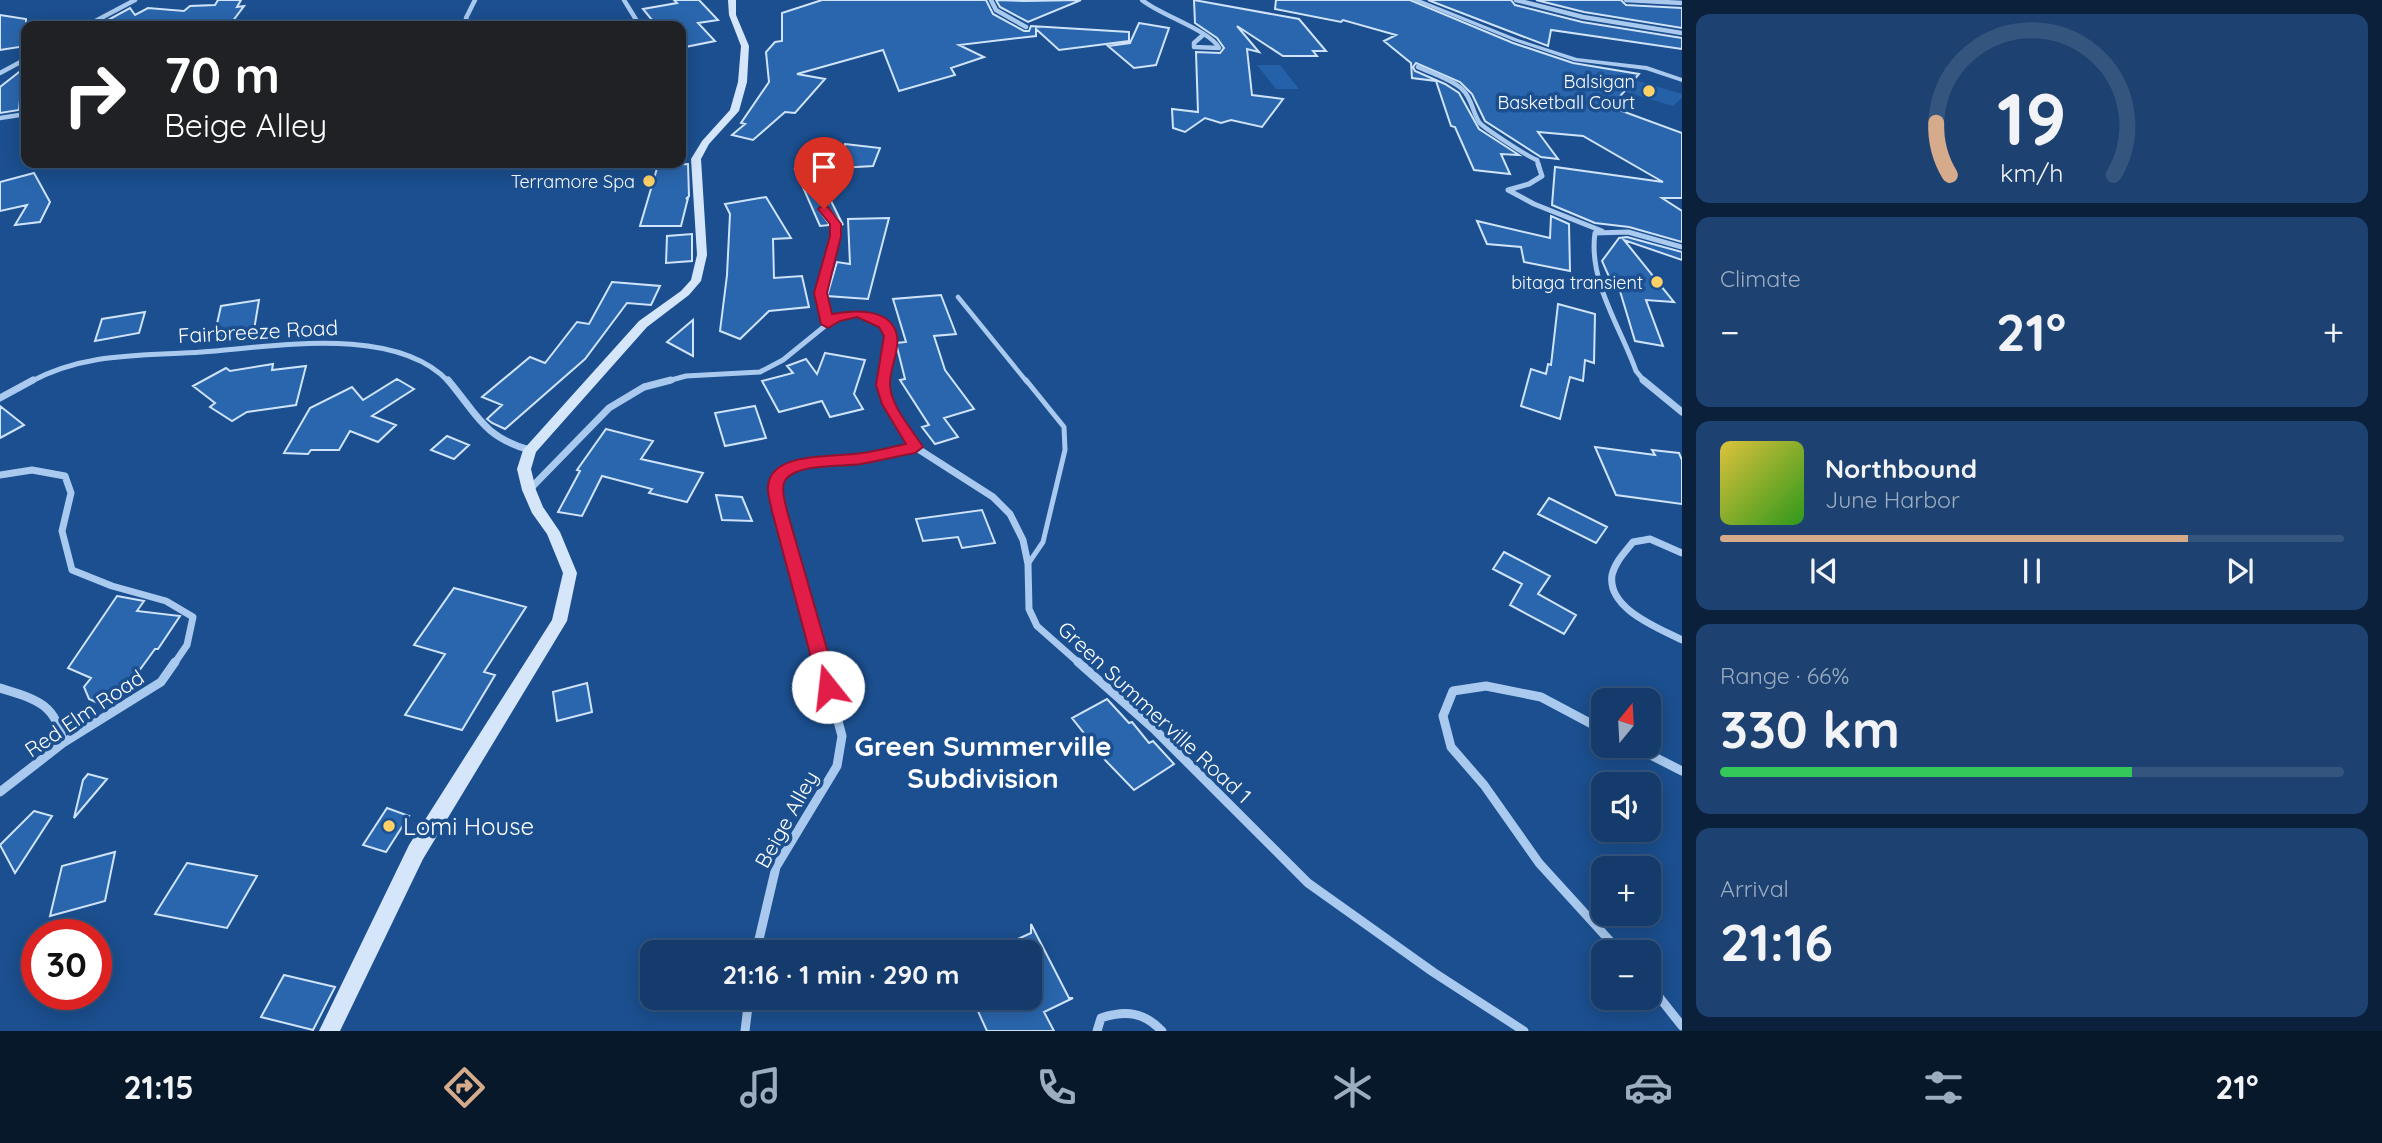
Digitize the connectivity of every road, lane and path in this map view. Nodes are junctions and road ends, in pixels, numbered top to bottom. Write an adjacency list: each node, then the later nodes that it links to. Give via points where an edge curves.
1 (135, 0): 11 (street)
2 (475, 0): 12 (street)
3 (624, 0): 13 (street)
4 (732, 0): 31 (main road, via 729,11 744,41 744,59 738,104 701,145 696,159 702,255 696,281 643,324)
5 (991, 0): 14 (street, via 996,10)
6 (1142, 0): 16 (street)
7 (1415, 0): 20 (street, via 1576,60 1650,68)
8 (1516, 0): 15 (street, via 1583,17)
9 (1626, 0): 10 (street)
10 (1682, 4)
11 (95, 21)
12 (467, 21)
13 (637, 21)
14 (1026, 27)
15 (1682, 33)
16 (1203, 35): 16 (street, via 1194,47 1219,48 1219,45)
17 (21, 62): 19 (street)
18 (1418, 67): 24 (street, via 1460,87 1481,126 1538,160 1542,176 1508,190)
19 (0, 72)
20 (1682, 80)
21 (21, 115): 22 (street)
22 (0, 118)
23 (824, 209): 27 (street, via 836,224 821,293)
24 (1602, 231): 25 (street); 29 (street, via 1595,233 1592,241 1594,265 1636,370)
25 (1682, 247)
26 (958, 297): 35 (lane, via 1064,427 1065,450 1043,542)
27 (828, 324): 30 (street, Green Summerville Road 1, via 836,317 857,313 884,325 890,336 883,385); 33 (street, via 760,372 686,376 644,387 609,408)
28 (0, 398): 31 (street, Fairbreeze Road, via 70,364 91,359 319,341 352,344 429,366 449,379 483,427 505,443)
29 (1682, 412)
30 (915, 447): 35 (street, Green Summerville Road 1, via 993,497 1010,514); 43 (street, Beige Alley, via 788,468 775,487 842,736 837,766 776,867)
31 (530, 450): 33 (main road, via 524,469)
32 (0, 475): 39 (street, Red Elm Road, via 37,470 65,476 71,493 62,531 72,570 115,587 154,595 193,617 187,645 161,682)
33 (529, 490): 48 (main road, via 570,573 559,621 416,852)
34 (1682, 553): 36 (street, via 1640,539 1624,550 1612,584 1625,607)
35 (1028, 564): 52 (street, Green Summerville Road 1, via 1029,609 1037,626 1155,730 1308,883)
36 (1682, 640)
37 (0, 688): 39 (street, via 37,699 54,713 61,724)
38 (1591, 724): 44 (street, via 1541,697 1486,686 1454,691 1443,716 1451,747 1539,863)
39 (63, 743): 42 (street, Red Elm Road)
40 (1657, 758): 41 (street)
41 (1682, 771)
42 (0, 792)
43 (759, 940)
44 (1609, 940)
45 (1661, 999): 47 (street)
46 (748, 1010): 49 (street)
47 (1682, 1026)
48 (329, 1031)
49 (745, 1031)
50 (1097, 1031): 51 (street, via 1101,1018 1121,1011 1138,1012)
51 (1162, 1031)
52 (1524, 1031)

